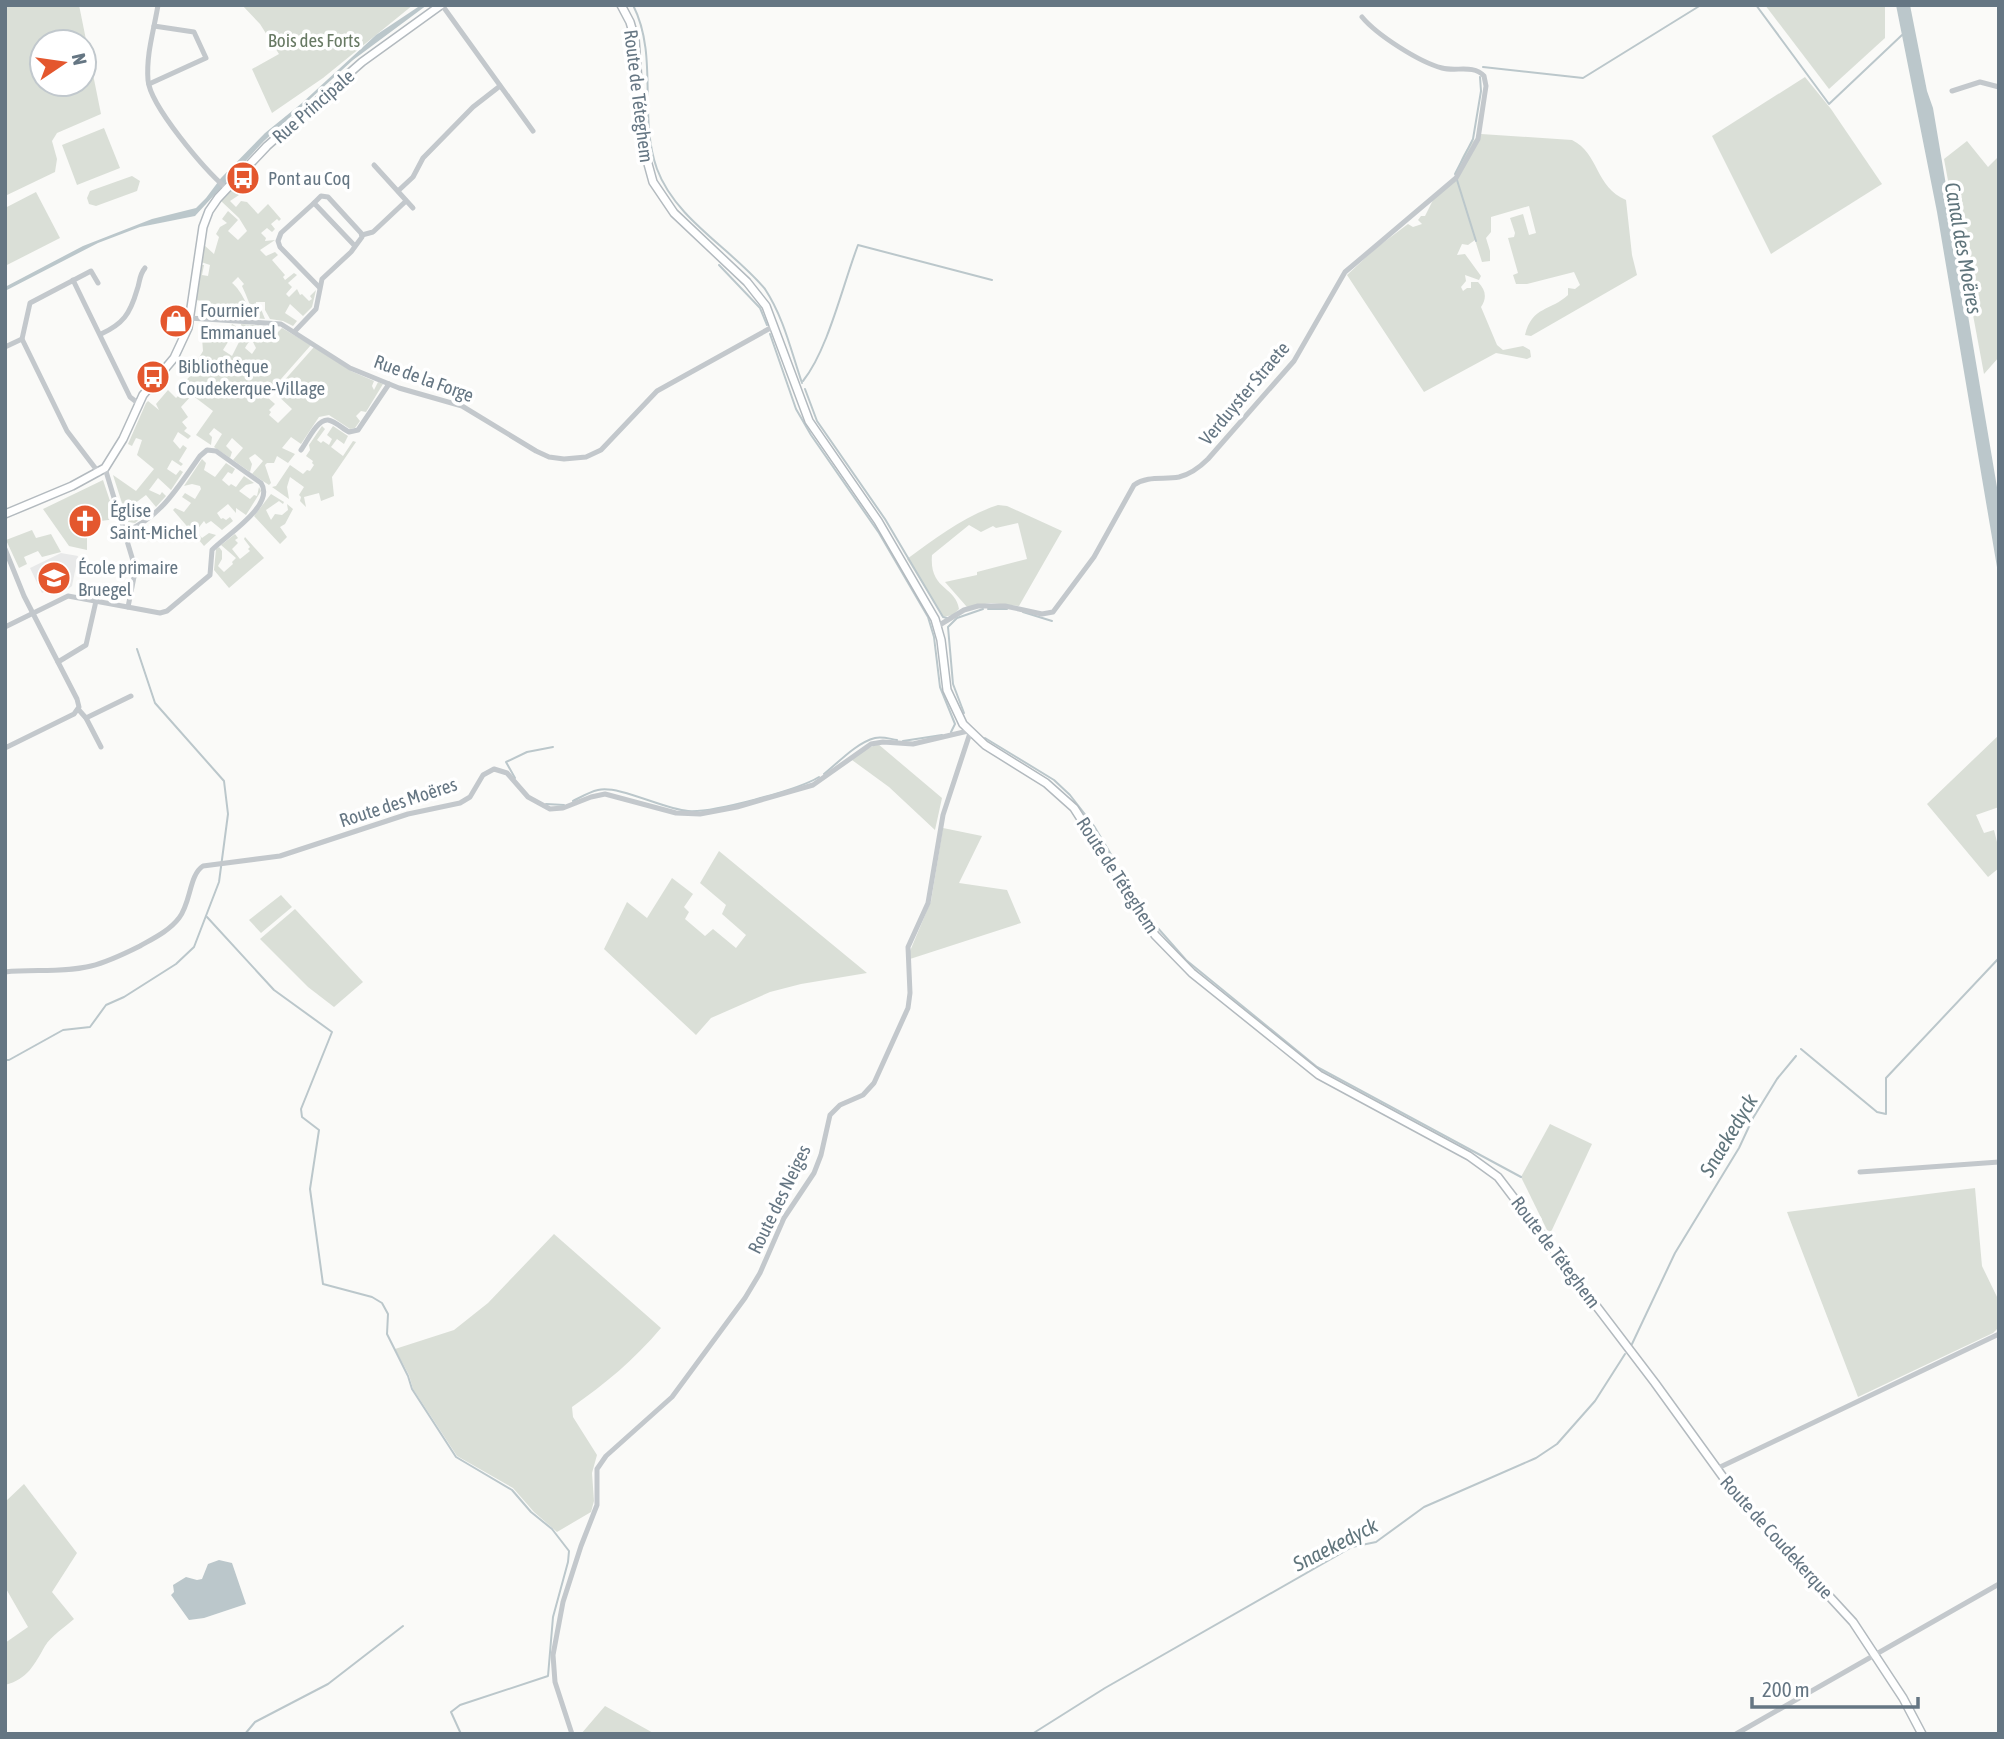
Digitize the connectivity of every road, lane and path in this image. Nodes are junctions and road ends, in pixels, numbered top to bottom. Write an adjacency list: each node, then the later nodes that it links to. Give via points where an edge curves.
1 (158, 5): 5 (street)
2 (442, 5): 7 (street); 12 (main road, Rue Principale, via 362,62)
3 (621, 5): 24 (main road, Route de Téteghem, via 635,39 642,142 653,182 674,213 753,289)
4 (1362, 17): 39 (street, Verduyster Straete, via 1390,41 1434,65 1474,69 1484,76 1478,136 1457,176 1348,269 1291,365 1208,459 1184,476 1146,479 1134,485 1096,554 1055,610 1042,614 1009,606 982,606 964,610)
5 (154, 26): 6 (street, via 148,54); 6 (street, via 194,32 206,58)
6 (149, 84): 12 (street, via 158,108)
7 (500, 86): 10 (street); 13 (street, via 423,158 412,179)
8 (1999, 87): 9 (street, via 1980,82)
9 (1952, 91)
10 (533, 131)
11 (374, 165): 13 (street)
12 (225, 187): 23 (main road, Rue Principale, via 204,223)
13 (398, 191): 14 (street)
14 (406, 201): 16 (street); 17 (street, via 373,232)
15 (314, 202): 17 (street, via 326,196); 18 (street); 22 (street, via 278,241)
16 (413, 208)
17 (362, 235): 18 (street)
18 (354, 245): 22 (street)
19 (145, 268): 26 (street, via 124,320)
20 (74, 280): 21 (street, via 91,271); 26 (street); 27 (street, via 29,305)
21 (97, 283)
22 (319, 287): 25 (street, via 316,309)
23 (189, 318): 25 (street, Rue de la Forge, via 274,323); 30 (main road, Rue Principale, via 181,346)
24 (775, 326): 29 (street, Rue de la Forge, via 662,388 607,445 578,459 546,456 470,410); 39 (main road, Route de Téteghem, via 809,421 881,525)
25 (295, 331): 29 (street, Rue de la Forge, via 347,366)
26 (101, 334): 30 (street, via 130,397)
27 (22, 339): 28 (street); 32 (street, via 69,435)
28 (5, 347)
29 (389, 384): 31 (street, via 358,430 347,432 324,421)
30 (139, 404): 32 (main road, Rue Principale, via 121,444)
31 (301, 450)
32 (102, 470): 33 (main road); 34 (street)
33 (5, 514)
34 (125, 532): 37 (street, via 135,570); 37 (street, via 164,506 207,450 265,489 251,516 213,549 208,576 166,612)
35 (5, 549): 38 (street)
36 (96, 601): 37 (street); 38 (street, via 66,596); 41 (street, via 86,645)
37 (128, 607)
38 (32, 613): 40 (street); 41 (street)
39 (938, 626): 45 (main road, Route de Téteghem, via 948,694)
40 (5, 627)
41 (58, 662): 43 (street)
42 (131, 696): 44 (street)
43 (78, 709): 44 (street); 47 (street)
44 (86, 718): 46 (street)
45 (969, 732): 48 (street, Route des Moëres, via 909,744 874,743 809,786 700,814 680,814 606,794 550,809 528,797 505,772 491,770 460,803 412,813 285,855 199,869 180,918 169,929 117,957 90,967); 52 (main road, Route de Téteghem, via 1070,804 1155,934 1192,973 1324,1078 1492,1171); 56 (street, Route des Neiges, via 943,815 928,903 908,947 909,1005 874,1083 830,1115 814,1172 784,1218 745,1298 676,1393 597,1469 596,1509 563,1602 553,1655 555,1682)
46 (101, 747)
47 (5, 748)
48 (5, 972)
49 (1999, 1162): 50 (street)
50 (1860, 1172)
51 (1999, 1334): 53 (street)
52 (1625, 1343): 53 (main road, Route de Coudekerque)
53 (1716, 1469): 55 (main road, Route de Coudekerque, via 1850,1618)
54 (1999, 1584): 55 (street)
55 (1876, 1655): 57 (street); 58 (main road, Route de Coudekerque)
56 (572, 1734)
57 (1736, 1734)
58 (1922, 1734)

